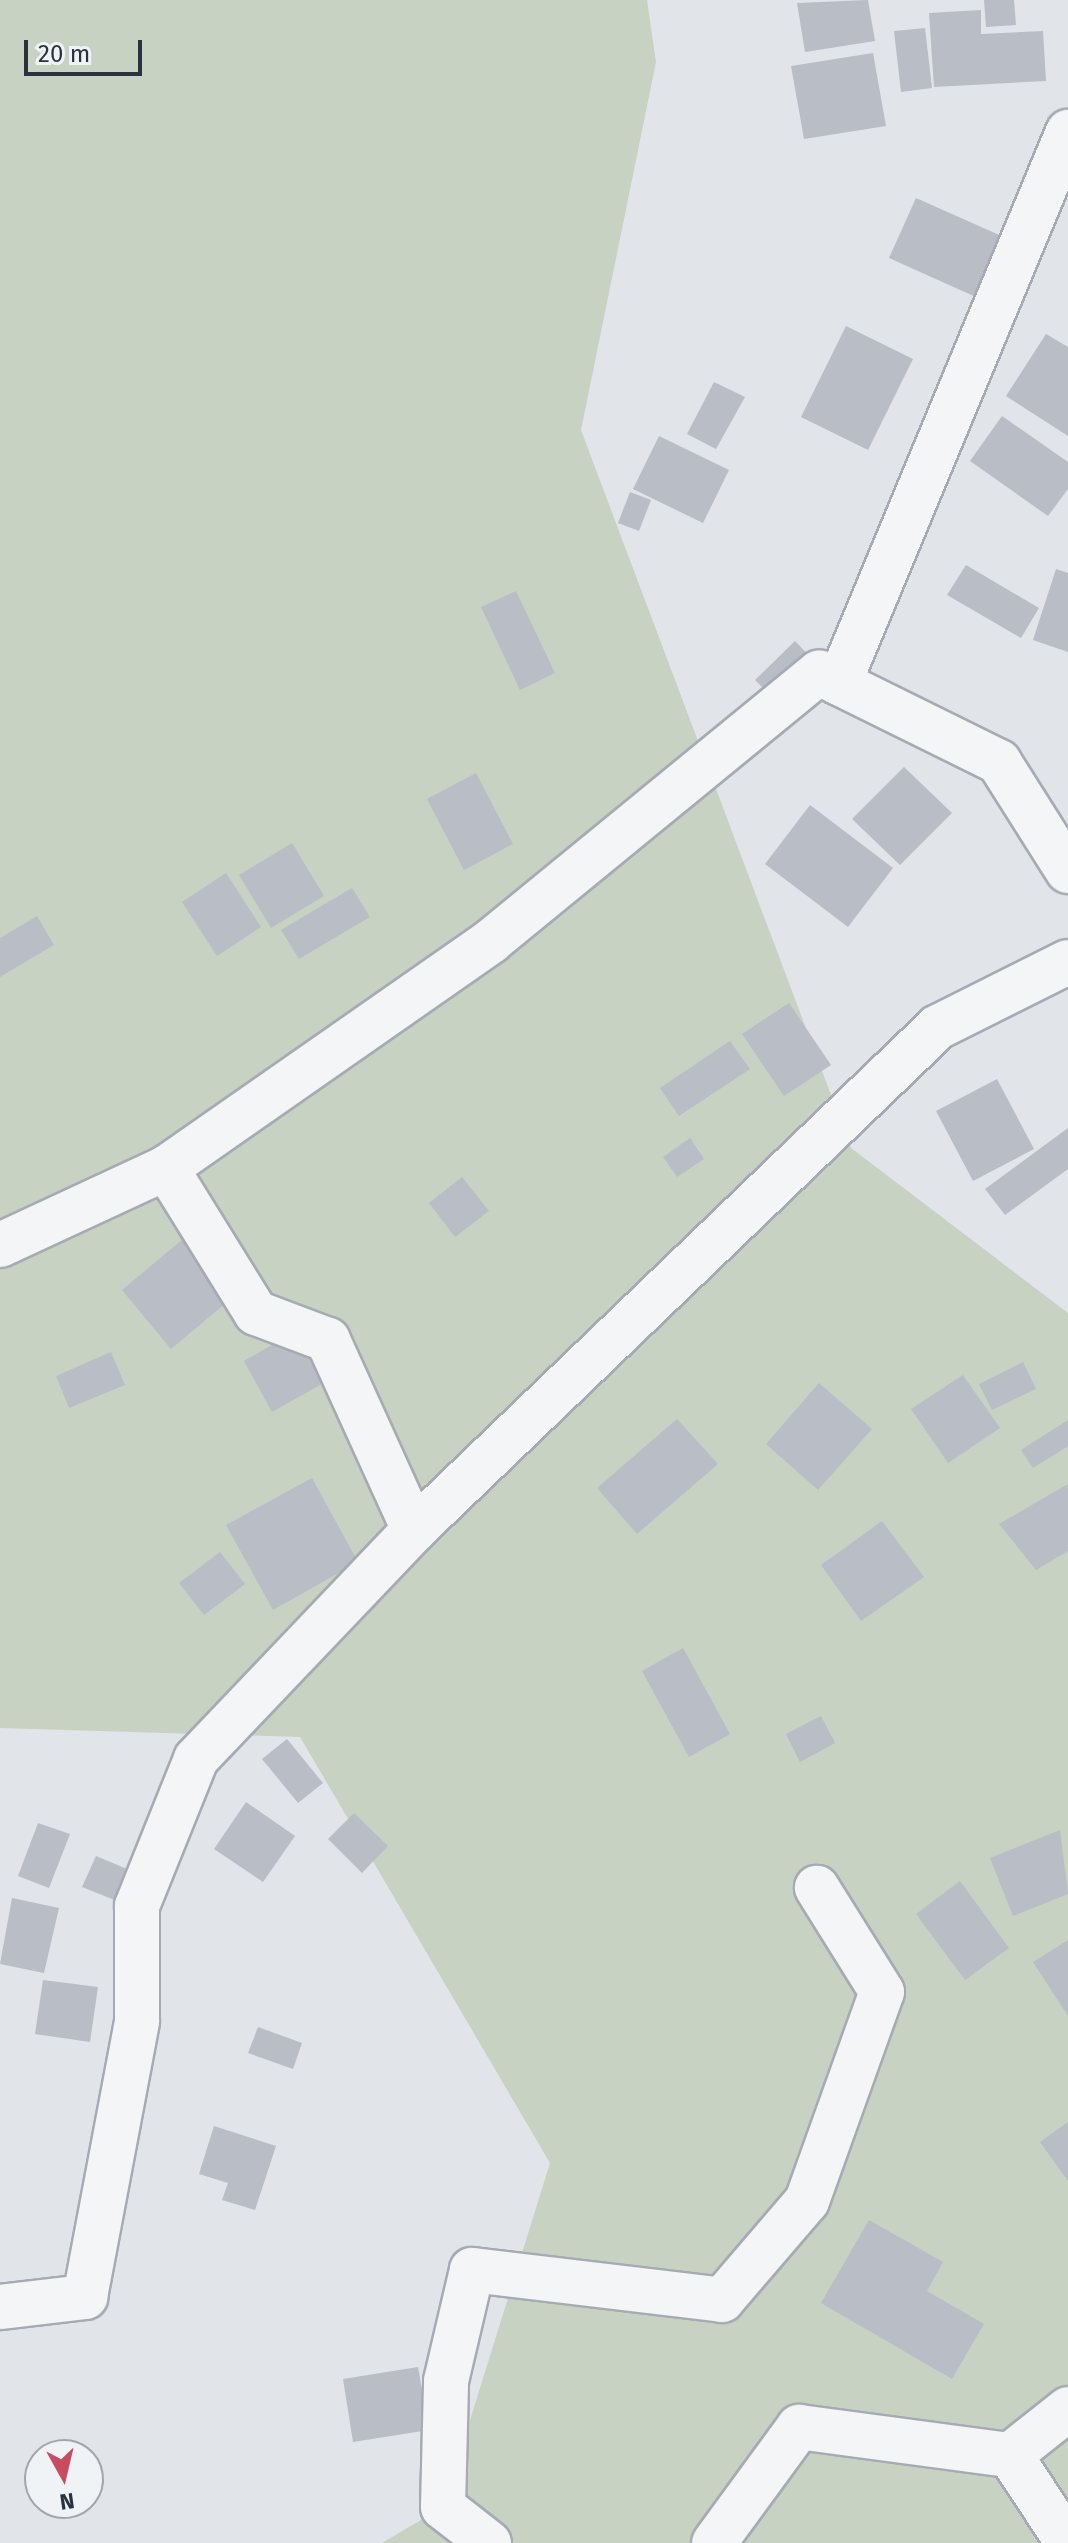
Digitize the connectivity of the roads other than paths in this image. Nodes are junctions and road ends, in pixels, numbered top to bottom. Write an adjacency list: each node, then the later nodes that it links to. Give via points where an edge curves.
1 (1068, 132): 2 (street)
2 (839, 683): 3 (street, via 999,762); 5 (street, via 819,673 491,941)
3 (1068, 871)
4 (1068, 962): 7 (street, via 938,1027)
5 (166, 1168): 6 (street); 7 (street, via 256,1313 328,1340)
6 (0, 1245)
7 (414, 1530): 9 (street, via 196,1759 137,1906 137,2021 85,2297)
8 (817, 1888): 12 (street, via 882,1992 807,2201 722,2300 472,2270 446,2381 443,2507)
9 (0, 2307)
10 (1068, 2409): 11 (street)
11 (1010, 2455): 13 (street, via 799,2427); 14 (street)
12 (489, 2543)
13 (714, 2543)
14 (1068, 2543)

